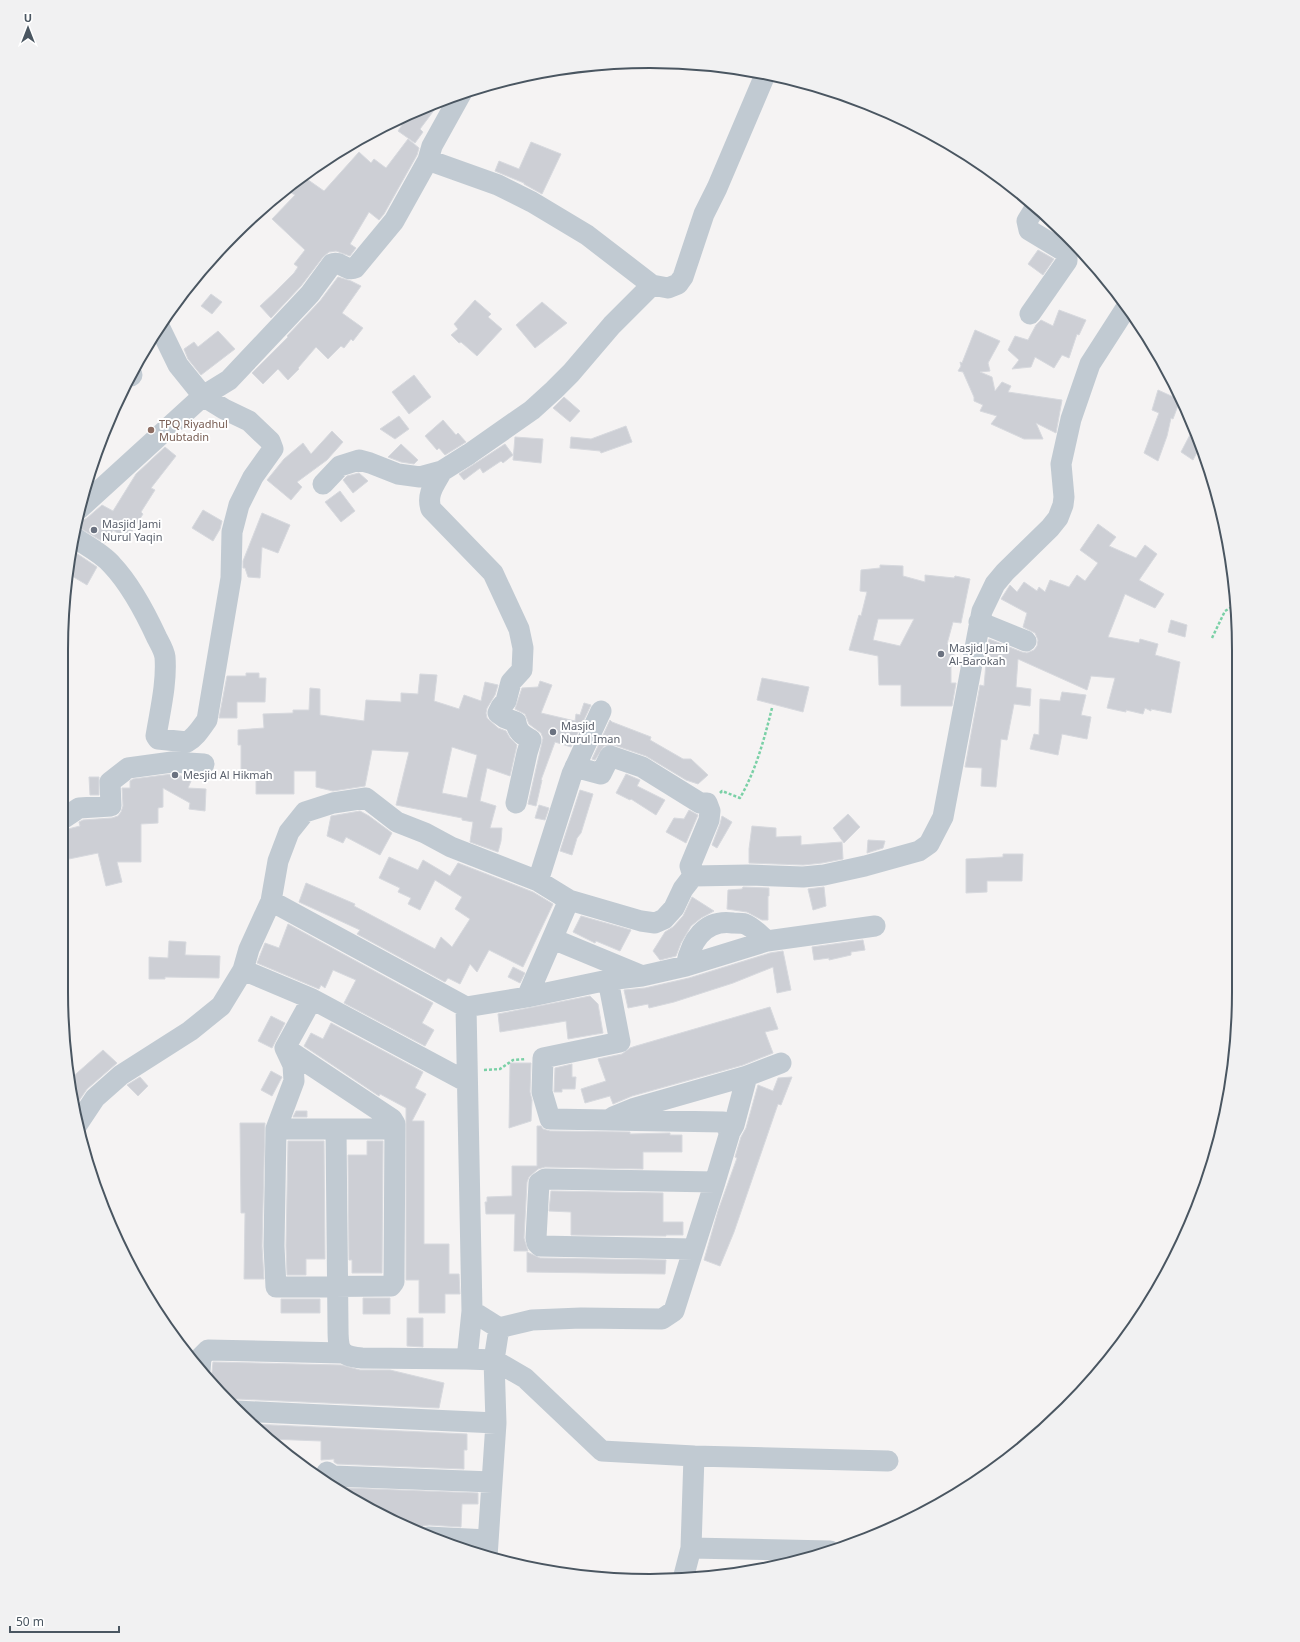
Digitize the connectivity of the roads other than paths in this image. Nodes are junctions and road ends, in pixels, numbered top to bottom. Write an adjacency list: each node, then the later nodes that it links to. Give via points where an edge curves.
1 (763, 79): 5 (street, via 704,214 683,277 678,284 668,288)
2 (457, 101): 3 (street, via 432,146)
3 (428, 160): 5 (street, via 498,185 532,202 587,235); 9 (street, via 394,221 355,268 349,269 332,264 310,294 229,380)
4 (1033, 211): 7 (street, via 1027,222 1029,230 1067,253 1067,260)
5 (652, 285): 10 (street, via 532,410)
6 (1123, 312): 14 (street, via 1090,364 1073,413 1060,464 1064,497 1058,518 995,584)
7 (1030, 314)
8 (163, 332): 9 (street, via 178,365)
9 (203, 396): 12 (street); 13 (street, via 249,421 270,441 273,449 253,477 239,505 232,532 230,578 207,720 196,736 187,742 158,739 156,736 165,656 149,619 111,563)
10 (442, 471): 11 (street, via 420,477 398,474 358,460 340,466); 19 (street, via 430,493 431,509 493,573 514,617 523,648 522,670 511,682 506,701 498,713 516,722 519,732 531,740)
11 (323, 484)
12 (87, 501)
13 (78, 540)
14 (979, 622): 15 (street); 21 (street, via 943,817 929,844 902,857 824,875)
15 (1026, 641)
16 (601, 711): 18 (street)
17 (204, 764): 20 (street, via 172,762 128,768 110,782 111,806 79,808)
18 (575, 766): 21 (street, via 601,774 610,756 642,767 700,803 708,803 709,820 690,866); 22 (street)
19 (516, 803)
20 (68, 815)
21 (693, 876): 23 (street, via 674,908 664,920 655,923)
22 (538, 881): 23 (street); 24 (street, via 451,847 397,822 366,798 333,803 305,812 289,832 278,861)
23 (569, 900): 26 (street)
24 (271, 901): 29 (street, via 249,949); 34 (street)
25 (875, 926): 27 (street)
26 (553, 939): 30 (street); 32 (street)
27 (767, 941): 28 (street); 28 (street, via 746,924 727,922 710,925 695,939)
28 (686, 966): 30 (street)
29 (243, 970): 33 (street); 39 (street, via 221,1006 190,1031 122,1075 95,1098)
30 (642, 976): 31 (street)
31 (608, 980): 32 (street); 40 (street, via 620,1042 543,1058 542,1092 550,1119)
32 (528, 996): 34 (street)
33 (312, 999): 35 (street); 38 (street)
34 (466, 1007): 38 (street)
35 (285, 1048): 41 (street, via 293,1065 294,1081); 42 (street, via 392,1119)
36 (781, 1063): 37 (street)
37 (747, 1076): 40 (street, via 635,1108); 44 (street)
38 (467, 1082): 48 (street)
39 (82, 1118)
40 (603, 1121): 44 (street, via 723,1122)
41 (276, 1129): 43 (street); 47 (street, via 276,1288)
42 (395, 1129): 43 (street); 47 (street, via 394,1282 383,1287)
43 (336, 1130): 47 (street)
44 (730, 1132): 45 (street)
45 (715, 1182): 46 (street); 46 (street, via 545,1179 539,1183 536,1238 540,1246)
46 (693, 1249): 49 (street, via 674,1311 662,1319 532,1320)
47 (337, 1287): 50 (street, via 338,1345)
48 (472, 1311): 49 (street); 51 (street)
49 (499, 1328): 52 (street)
50 (343, 1353): 51 (street, via 350,1357 362,1358); 53 (street, via 208,1350 201,1357)
51 (467, 1358): 52 (street)
52 (494, 1360): 55 (street); 56 (street, via 525,1378 602,1451)
53 (201, 1362)
54 (246, 1411): 55 (street)
55 (496, 1423): 59 (street)
56 (694, 1456): 57 (street); 61 (street)
57 (888, 1461)
58 (327, 1472): 59 (street, via 333,1476)
59 (492, 1482): 62 (street)
60 (476, 1547): 62 (street)
61 (691, 1548): 63 (street); 64 (street)
62 (487, 1549)
63 (812, 1551)
64 (685, 1573)

